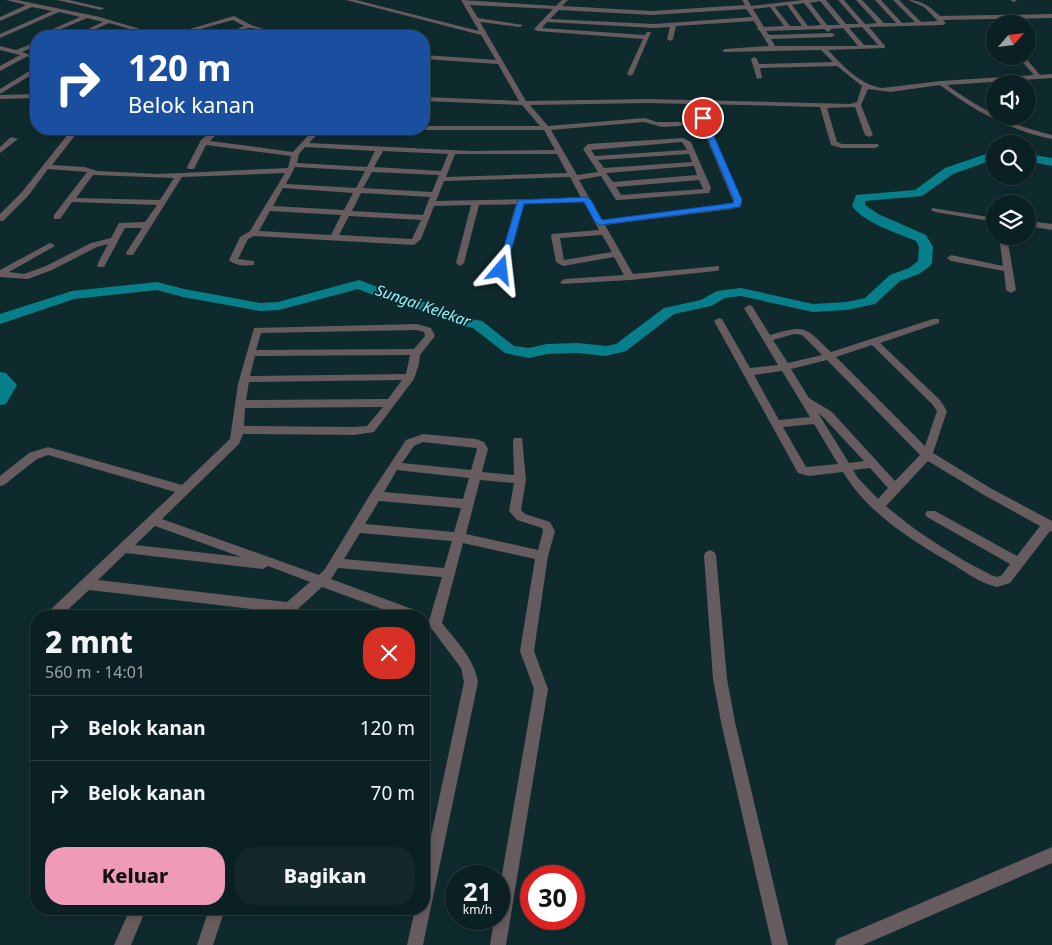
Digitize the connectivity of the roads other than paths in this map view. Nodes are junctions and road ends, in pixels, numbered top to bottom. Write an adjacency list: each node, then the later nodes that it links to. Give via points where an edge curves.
1 (9, 0): 12 (street)
2 (60, 0): 19 (street)
3 (349, 0): 51 (street)
4 (566, 0): 20 (street)
5 (818, 0): 15 (street)
6 (823, 0): 41 (street)
7 (841, 0): 38 (street)
8 (859, 0): 39 (street)
9 (878, 0): 35 (street)
10 (896, 0): 32 (street)
11 (911, 0): 25 (street, via 926,6)
12 (22, 1): 16 (street)
13 (465, 1): 20 (street); 28 (street)
14 (788, 2): 15 (street); 18 (street); 43 (street)
15 (806, 2): 40 (street)
16 (31, 4): 22 (street); 26 (street)
17 (747, 5): 18 (street); 21 (street, via 662,13); 27 (street)
18 (772, 6): 42 (street)
19 (100, 8)
20 (556, 9): 21 (street); 29 (street)
21 (620, 9): 31 (street)
22 (60, 10): 23 (street); 53 (street)
23 (87, 16): 30 (street); 45 (street)
24 (1052, 16): 25 (street)
25 (939, 18): 32 (street, via 943,23)
26 (0, 19)
27 (754, 19): 34 (street); 44 (street)
28 (476, 20): 33 (street); 51 (street)
29 (545, 20): 31 (street); 55 (street, via 537,27 538,30)
30 (107, 22): 46 (street); 47 (street)
31 (614, 24): 37 (street)
32 (920, 24): 35 (street)
33 (520, 25)
34 (673, 25): 37 (street); 57 (street)
35 (901, 25): 39 (street)
36 (248, 26): 48 (street, via 234,18); 49 (street); 50 (street)
37 (654, 26): 55 (street)
38 (864, 26): 39 (street); 41 (street); 64 (street, via 883,46)
39 (883, 26)
40 (826, 27): 41 (street); 43 (street); 52 (street)
41 (846, 27): 64 (street)
42 (788, 28): 43 (street); 44 (street)
43 (807, 28)
44 (760, 29): 56 (street)
45 (54, 30)
46 (89, 30)
47 (137, 30)
48 (191, 30)
49 (239, 30)
50 (260, 30)
51 (484, 34): 71 (street)
52 (832, 35): 54 (street); 63 (street)
53 (0, 36)
54 (812, 36): 56 (street); 61 (street)
55 (646, 37): 77 (street)
56 (765, 37): 60 (street)
57 (670, 39)
58 (30, 47): 67 (street)
59 (0, 48): 67 (street)
60 (773, 48): 61 (street); 65 (street)
61 (814, 48): 62 (street)
62 (823, 48): 63 (street); 72 (street)
63 (841, 48): 64 (street)
64 (864, 48)
65 (752, 50): 66 (street); 74 (street)
66 (725, 51)
67 (17, 52): 68 (street)
68 (30, 55)
69 (30, 57): 75 (street)
70 (430, 58): 71 (street)
71 (500, 62): 88 (street)
72 (840, 64): 74 (street); 82 (street)
73 (1028, 65): 78 (street)
74 (756, 66): 80 (street)
75 (0, 69)
76 (30, 73): 83 (street)
77 (630, 74)
78 (1038, 76): 79 (street); 81 (street)
79 (1052, 76)
80 (759, 78)
81 (941, 83): 82 (street, via 883,90); 100 (street, via 970,103 1021,129)
82 (865, 86): 91 (street)
83 (0, 92)
84 (0, 96): 85 (street)
85 (30, 96)
86 (430, 99): 88 (street)
87 (648, 101): 88 (street); 89 (street); 92 (street)
88 (524, 102): 95 (street)
89 (696, 102): 90 (street); 140 (street, via 738,204)
90 (822, 105): 91 (street); 104 (street, via 834,143)
91 (858, 105): 99 (street)
92 (645, 120): 93 (street, via 659,125); 95 (street)
93 (680, 124)
94 (430, 128): 95 (street)
95 (546, 128): 108 (street)
96 (71, 135): 113 (street)
97 (212, 135): 102 (street)
98 (313, 135): 103 (street)
99 (869, 135)
100 (1052, 137)
101 (14, 139): 106 (street)
102 (204, 142): 110 (street); 114 (street)
103 (305, 145): 105 (street); 110 (street)
104 (875, 146)
105 (380, 149): 107 (street); 116 (street)
106 (0, 151)
107 (452, 152): 108 (street); 120 (street)
108 (559, 152): 121 (street)
109 (691, 152): 111 (street); 111 (street, via 687,142 680,140 588,146 586,149); 112 (street)
110 (295, 154): 115 (street)
111 (593, 158): 118 (street)
112 (696, 164): 118 (street); 122 (street)
113 (46, 167): 117 (street); 139 (street)
114 (191, 167)
115 (291, 167): 116 (street); 119 (street); 124 (street)
116 (368, 168): 120 (street); 125 (street)
117 (92, 171): 119 (street, via 146,176); 127 (street)
118 (602, 173): 121 (street); 123 (street)
119 (180, 175): 130 (street)
120 (443, 176): 121 (street); 126 (street)
121 (573, 176): 128 (street)
122 (702, 178): 123 (street); 123 (street, via 705,191 625,199 617,196)
123 (610, 185)
124 (281, 186): 125 (street); 133 (street)
125 (358, 190): 126 (street); 135 (street)
126 (436, 195): 132 (street)
127 (70, 200): 130 (street); 136 (street)
128 (587, 200): 129 (street); 140 (street)
129 (521, 201): 131 (street); 158 (street)
130 (163, 203): 141 (street)
131 (476, 203): 132 (street); 154 (street)
132 (432, 204): 137 (street)
133 (267, 208): 135 (street); 145 (street)
134 (935, 210): 138 (street)
135 (346, 213): 137 (street); 146 (street)
136 (57, 217)
137 (426, 218): 146 (street, via 417,239 412,242)
138 (986, 218)
139 (0, 219)
140 (600, 222): 144 (street)
141 (149, 225): 147 (street, via 122,225); 150 (street)
142 (1036, 225): 143 (street)
143 (1052, 227)
144 (605, 232): 151 (street); 151 (street, via 555,236 560,262)
145 (253, 233): 146 (street); 153 (street, via 244,237 233,260)
146 (334, 237)
147 (114, 240): 149 (street, via 94,245 25,277 0,274); 155 (street)
148 (1004, 245): 157 (street)
149 (51, 246)
150 (130, 253)
151 (617, 254): 159 (street)
152 (951, 258): 157 (street)
153 (251, 263)
154 (460, 263)
155 (101, 265)
156 (716, 268): 159 (street)
157 (1007, 269): 161 (street)
158 (501, 270)
159 (630, 277): 160 (street)
160 (565, 282)
161 (1011, 290)
162 (749, 308): 165 (street)
163 (719, 321): 171 (street)
164 (936, 321): 166 (street)
165 (767, 339): 169 (street, via 801,330); 170 (street)
166 (873, 341): 169 (street); 181 (street, via 941,408)
167 (251, 354): 168 (street); 168 (street, via 257,330 417,327 428,330 430,336); 173 (street)
168 (415, 354): 172 (street)
169 (830, 356): 170 (street); 181 (street)
170 (786, 367): 171 (street); 174 (street)
171 (748, 372): 178 (street)
172 (410, 377): 173 (street); 175 (street)
173 (245, 379): 176 (street)
174 (806, 399): 177 (street); 182 (street, via 828,415)
175 (391, 403): 176 (street); 179 (street, via 374,426 365,431)
176 (240, 404): 179 (street)
177 (818, 420): 178 (street); 184 (street)
178 (776, 424): 184 (street, via 802,470)
179 (238, 430): 189 (street, via 231,446)
180 (518, 441): 186 (street)
181 (927, 455): 188 (street); 195 (street)
182 (871, 464): 184 (street); 188 (street)
183 (394, 466): 185 (street); 185 (street, via 410,443 416,440 472,442 480,444 483,449); 190 (street)
184 (846, 468): 192 (street, via 860,489)
185 (476, 474): 186 (street); 191 (street)
186 (520, 480): 200 (street, via 517,514 548,528)
187 (0, 482): 189 (street, via 36,454 48,451)
188 (895, 488): 192 (street)
189 (184, 490): 194 (street)
190 (375, 496): 191 (street); 196 (street)
191 (467, 504): 197 (street)
192 (878, 506): 202 (street, via 914,535 992,581 1006,579)
193 (931, 514): 202 (street)
194 (152, 520): 198 (street); 203 (street)
195 (1050, 526): 202 (street)
196 (356, 528): 197 (street); 201 (street)
197 (457, 537): 200 (street); 204 (street)
198 (123, 548): 203 (street); 206 (street)
199 (710, 555): 221 (street, via 720,679)
200 (542, 556): 220 (street, via 527,651 541,688)
201 (335, 563): 204 (street); 205 (street)
202 (1019, 563)
203 (284, 567): 205 (street)
204 (448, 574): 211 (street)
205 (321, 582): 209 (street); 210 (street)
206 (85, 584): 207 (street); 208 (street)
207 (59, 610)
208 (271, 610)
209 (287, 610)
210 (398, 610)
211 (430, 622): 213 (street, via 466,664 471,682)
212 (1052, 855): 222 (street)
213 (430, 877)
214 (135, 915): 217 (street)
215 (215, 915): 218 (street)
216 (422, 915): 219 (street)
217 (122, 945)
218 (205, 945)
219 (415, 945)
220 (498, 945)
221 (780, 945)
222 (843, 945)

